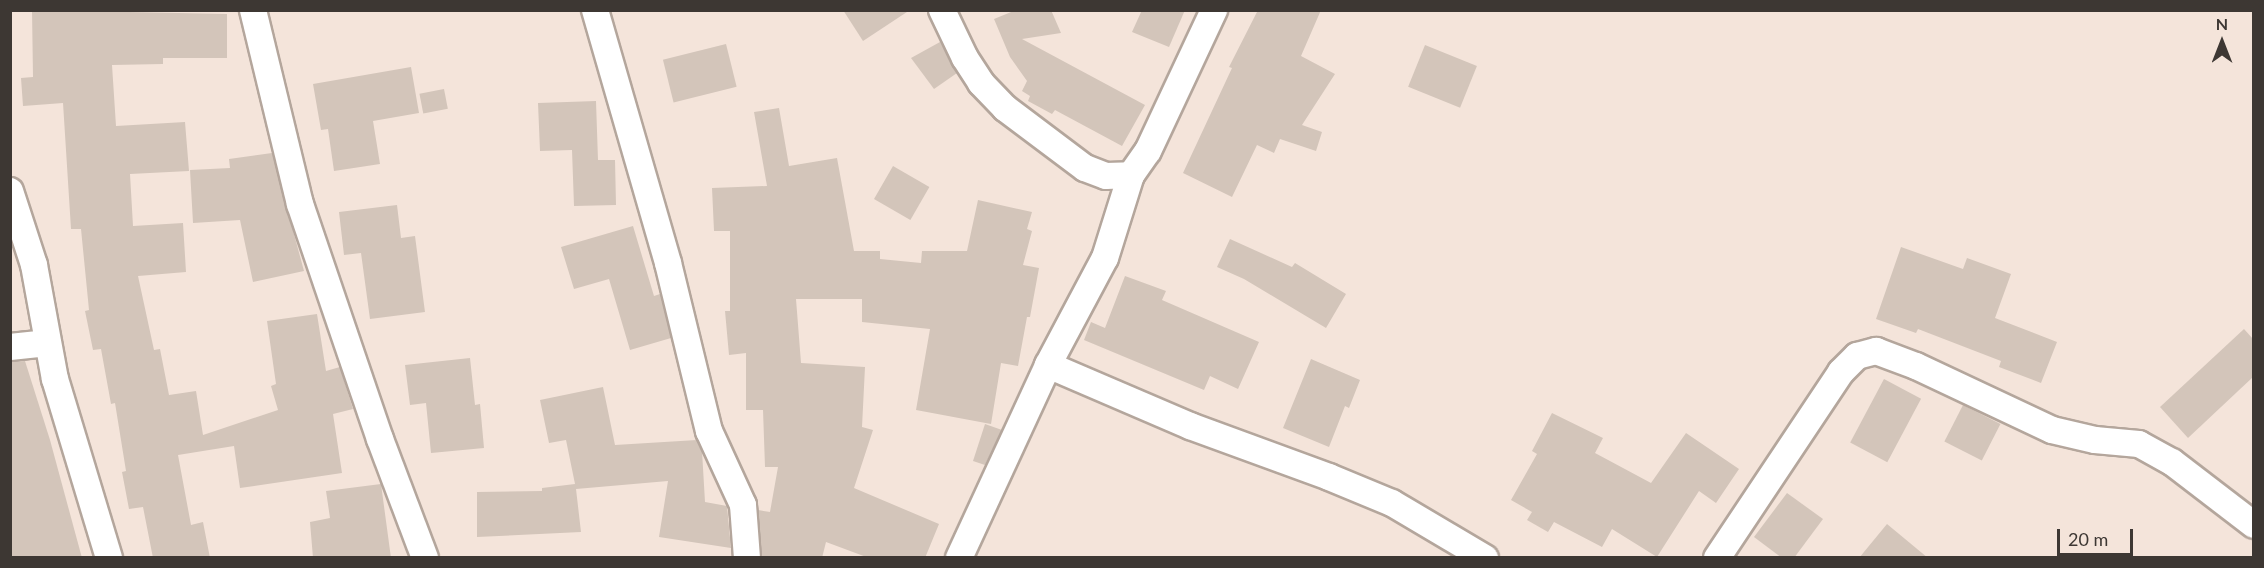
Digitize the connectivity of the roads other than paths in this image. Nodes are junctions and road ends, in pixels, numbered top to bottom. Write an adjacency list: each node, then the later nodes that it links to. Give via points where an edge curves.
1 (253, 10): 12 (street, via 300,204)
2 (596, 10): 13 (street, via 668,263 709,431 742,505)
3 (942, 10): 5 (street, via 981,83 1005,108 1085,168)
4 (1214, 10): 5 (street, via 1148,151)
5 (1118, 176): 9 (street, via 1118,222 1105,258)
6 (10, 191): 7 (street, via 34,266)
7 (48, 343): 8 (street); 11 (street, via 55,379)
8 (10, 347)
9 (1048, 364): 14 (street); 15 (street, via 1190,426 1392,503)
10 (2253, 525): 16 (street, via 2172,462 2139,444 2052,430 1876,351 1857,356 1841,372)
11 (109, 558)
12 (425, 558)
13 (747, 558)
14 (959, 558)
15 (1485, 558)
16 (1717, 558)

